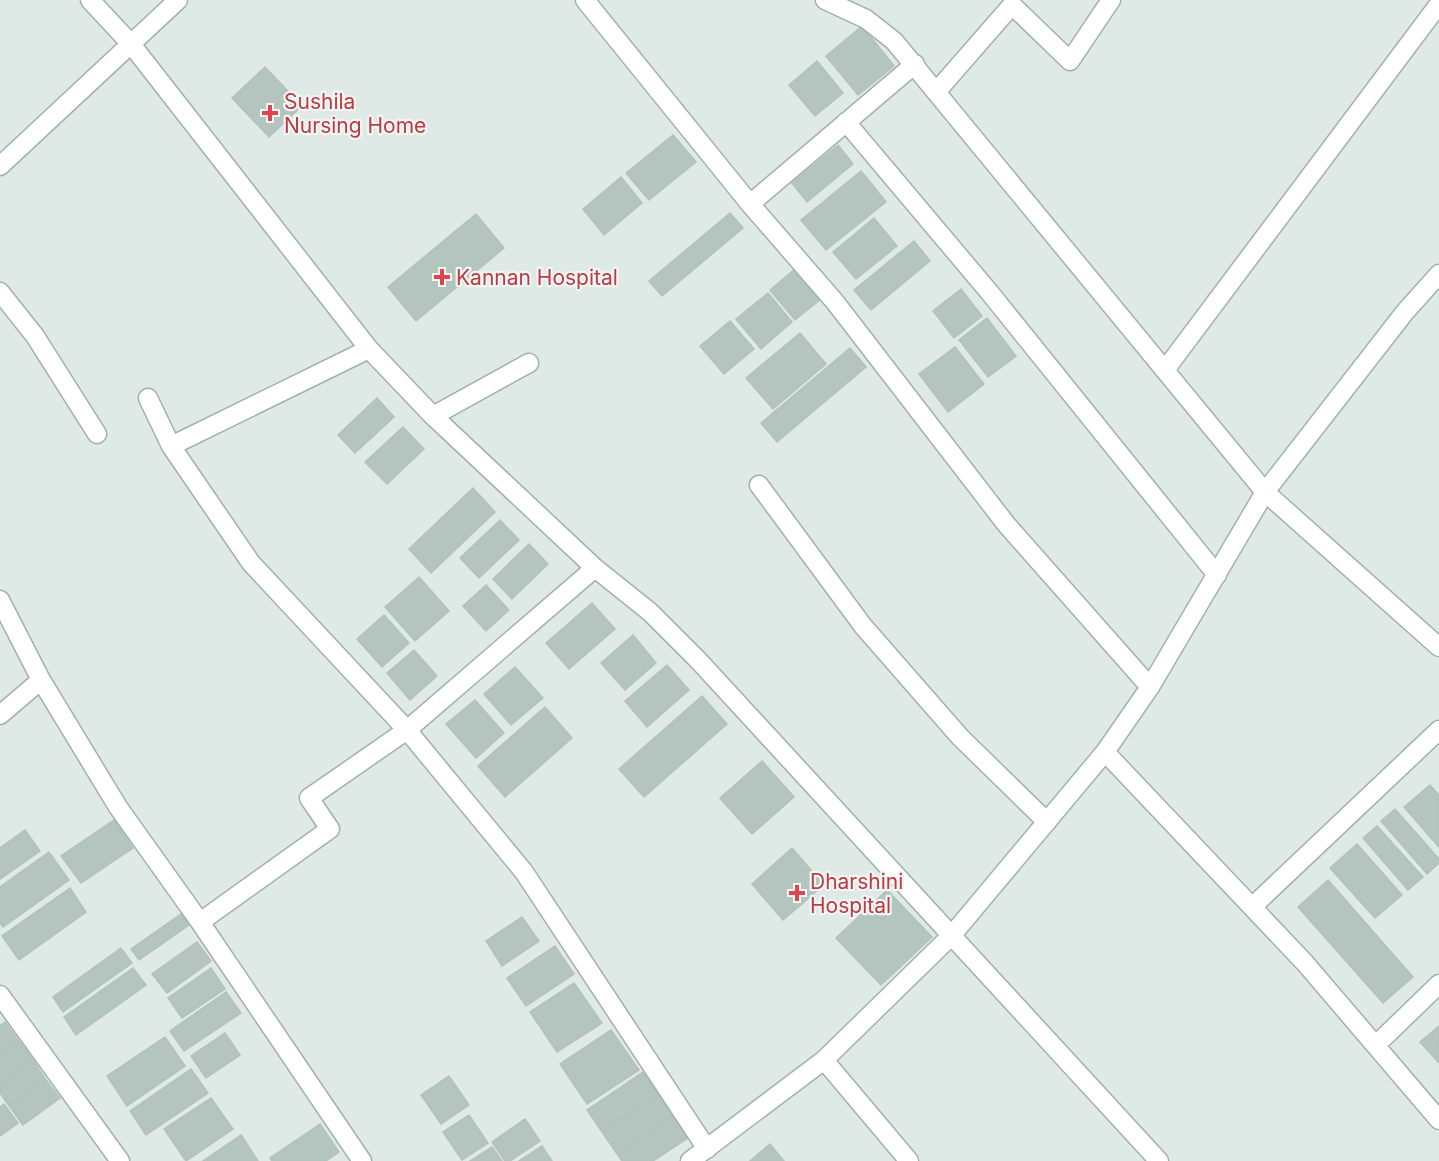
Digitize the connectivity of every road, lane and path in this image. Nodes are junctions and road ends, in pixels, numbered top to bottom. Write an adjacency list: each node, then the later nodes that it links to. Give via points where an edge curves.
1 (90, 0): 7 (street)
2 (178, 0): 7 (street)
3 (585, 0): 12 (street)
4 (825, 0): 8 (street, via 866,19)
5 (1111, 0): 9 (street, via 1070,61 1012,5)
6 (1439, 4): 17 (street)
7 (131, 44): 11 (street); 15 (street)
8 (915, 64): 9 (street); 10 (street)
9 (937, 92): 17 (street)
10 (846, 122): 12 (street); 25 (street, via 990,293)
11 (0, 166)
12 (750, 204): 29 (street, via 836,302 1006,524)
13 (1439, 274): 23 (street)
14 (0, 292): 20 (street, via 35,336)
15 (369, 349): 19 (street); 21 (street)
16 (529, 363): 19 (street)
17 (1165, 370): 23 (street)
18 (148, 398): 21 (street)
19 (433, 416): 24 (street)
20 (97, 434)
21 (171, 446): 31 (street, via 251,563)
22 (759, 485): 34 (street, via 863,626 960,737)
23 (1265, 492): 25 (street); 27 (street)
24 (595, 568): 31 (street); 37 (street, via 650,612 698,660)
25 (1217, 575): 29 (street)
26 (0, 600): 28 (street)
27 (1439, 647)
28 (41, 680): 30 (street); 36 (street, via 118,807)
29 (1150, 687): 33 (street)
30 (0, 716)
31 (407, 730): 36 (street, via 309,798 330,829); 43 (street, via 524,872)
32 (1439, 730): 35 (street)
33 (1105, 752): 34 (street); 35 (street)
34 (1047, 822): 37 (street)
35 (1252, 906): 40 (street)
36 (200, 922): 45 (street)
37 (952, 935): 41 (street); 48 (street)
38 (1439, 984): 40 (street)
39 (0, 995): 44 (street)
40 (1376, 1046): 42 (street)
41 (824, 1060): 43 (street); 47 (street)
42 (1439, 1120)
43 (707, 1149): 46 (street)
44 (120, 1161)
45 (362, 1161)
46 (690, 1161)
47 (909, 1161)
48 (1159, 1161)

